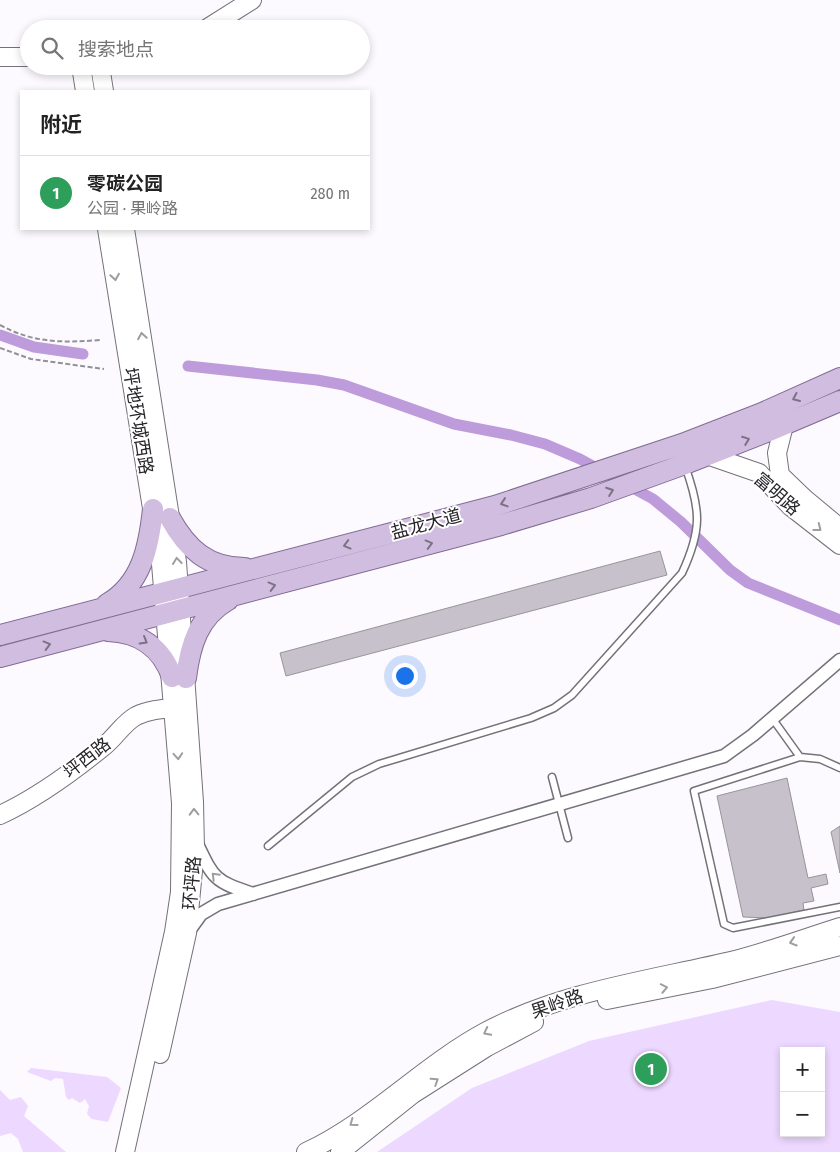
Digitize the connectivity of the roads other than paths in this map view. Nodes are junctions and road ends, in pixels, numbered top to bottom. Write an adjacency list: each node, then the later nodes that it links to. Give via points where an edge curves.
1 (252, 0): 2 (main road)
2 (220, 20)
3 (20, 56): 4 (main road)
4 (0, 57)
5 (82, 75): 7 (main road)
6 (101, 75): 8 (main road)
7 (85, 90)
8 (104, 90)
9 (107, 230): 12 (main road, 坪地环城西路, one-way to 12)
10 (125, 230): 12 (main road, 坪地环城西路, one-way to 10)
11 (840, 378): 21 (main road, 盐龙大道, one-way to 21, via 762,413 550,489)
12 (141, 386): 17 (main road, 坪地环城西路); 18 (main road, 坪地环城西路)
13 (840, 401): 14 (main road, 盐龙大道)
14 (784, 425): 15 (main road, 盐龙大道, one-way to 14); 19 (main road, 富明路, via 776,453 780,475)
15 (707, 455): 16 (main road, 盐龙大道); 20 (main road, 富明路, one-way to 20, via 759,473 790,506)
16 (685, 464): 23 (main road, 盐龙大道, one-way to 16, via 501,526); 40 (lane, via 695,491 699,516 693,545 682,573 572,695 554,708 531,718 379,764 352,777)
17 (152, 509): 22 (main road, 坪地环城西路); 24 (main road, via 150,536 137,574 126,589)
18 (170, 518): 21 (main road, via 181,538 206,559 239,568); 22 (main road, 坪地环城西路, one-way to 18)
19 (840, 528)
20 (840, 545)
21 (260, 568): 22 (main road, 盐龙大道)
22 (172, 590): 24 (main road, 盐龙大道); 25 (main road, 坪地环城西路)
23 (239, 595): 25 (main road, 盐龙大道); 30 (main road, via 222,604 198,629)
24 (98, 610): 27 (main road, 盐龙大道)
25 (174, 612): 26 (main road, 盐龙大道); 30 (main road, 环坪路)
26 (99, 631): 28 (main road, 盐龙大道, one-way to 26); 30 (main road, one-way to 30, via 133,635 149,643)
27 (0, 635)
28 (0, 657)
29 (840, 660): 32 (street)
30 (179, 678): 31 (main road, 环坪路)
31 (181, 707): 37 (main road, 坪西路, via 148,711 136,716 104,747 25,804); 39 (main road, 环坪路, one-way to 31); 47 (main road, 环坪路, one-way to 47, via 180,892 165,975)
32 (772, 718): 33 (lane); 36 (street, via 724,756)
33 (800, 758): 34 (lane, via 820,759); 42 (lane, via 694,791 724,924 733,928)
34 (840, 768)
35 (552, 777): 36 (lane)
36 (559, 805): 38 (lane); 41 (street)
37 (0, 815)
38 (568, 838)
39 (194, 839): 41 (street, one-way to 39, via 223,884 208,870); 44 (main road, 环坪路)
40 (268, 846)
41 (253, 894): 44 (street, via 218,904 201,914)
42 (840, 907)
43 (840, 927): 46 (main road, 果岭路, one-way to 46, via 737,959 602,988 546,1006 485,1032)
44 (187, 933): 48 (main road, 环坪路)
45 (840, 946): 49 (main road, 果岭路, one-way to 45, via 414,1094 487,1047 542,1018 610,998 712,979)
46 (315, 1150)
47 (125, 1152)
48 (138, 1152)
49 (340, 1152)

